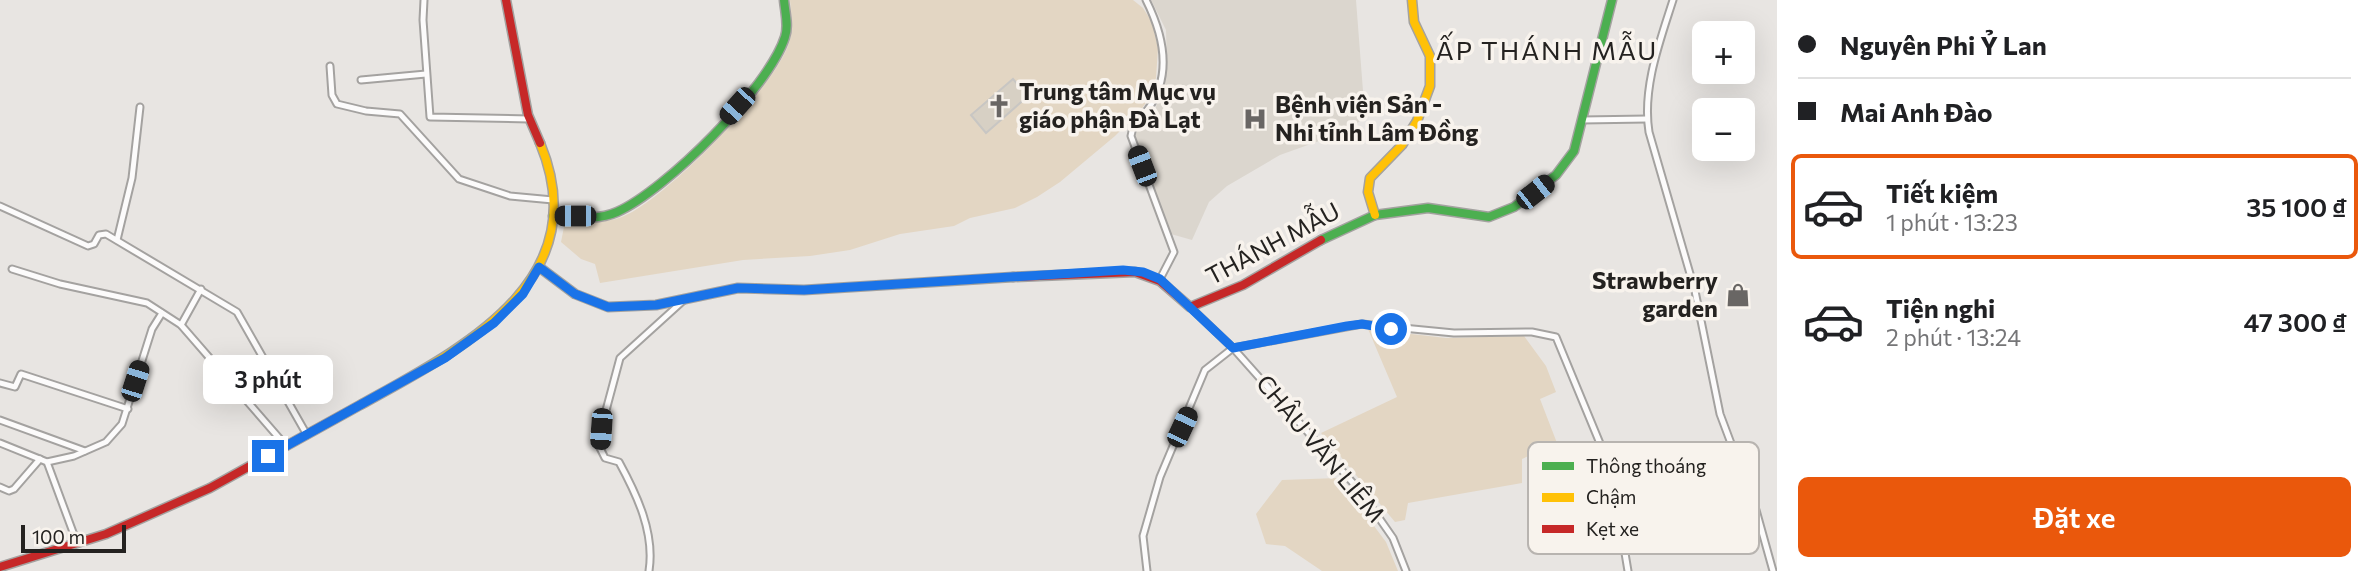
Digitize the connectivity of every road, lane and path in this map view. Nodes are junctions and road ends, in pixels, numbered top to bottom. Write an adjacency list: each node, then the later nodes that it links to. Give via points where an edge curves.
1 (424, 0): 9 (street)
2 (506, 0): 12 (main road)
3 (784, 0): 18 (main road, via 786,28 778,53 748,94 693,153 643,197 617,212)
4 (1146, 0): 22 (street, via 1161,35 1162,71 1152,104 1131,136 1174,252)
5 (1412, 0): 17 (main road, via 1414,22 1430,56 1430,86 1410,133 1370,178 1368,192)
6 (1612, 0): 14 (main road, THÁNH MẪU)
7 (1673, 0): 13 (street, via 1652,76)
8 (330, 66): 15 (street, via 337,104 400,114 459,179 510,196)
9 (426, 74): 10 (street); 12 (street, via 430,117)
10 (361, 80)
11 (140, 107): 19 (street, via 132,178)
12 (529, 119): 15 (main road, via 544,153)
13 (1647, 119): 14 (street); 34 (street, via 1683,241 1720,414)
14 (1582, 120): 17 (main road, THÁNH MẪU, via 1570,160 1504,213 1480,218 1428,208)
15 (553, 200): 18 (main road)
16 (0, 206): 19 (street, via 88,246 102,233)
17 (1375, 215): 25 (main road, THÁNH MẪU, via 1331,234 1243,285)
18 (553, 216): 20 (main road)
19 (117, 240): 23 (street)
20 (539, 267): 24 (main road, via 575,294 608,307); 32 (main road, via 523,294 494,323 445,358)
21 (12, 269): 26 (street, via 147,303)
22 (1160, 279): 24 (main road, via 1143,272 1091,272 804,290 738,288); 25 (main road, THÁNH MẪU)
23 (201, 289): 27 (street); 32 (street, via 237,312)
24 (684, 300): 44 (street, via 620,358 601,429 600,448 605,458 620,462 638,496 646,525)
25 (1190, 307): 28 (street, CHÂU VĂN LIÊM)
26 (162, 313): 27 (street); 30 (street, via 152,329)
27 (181, 325): 36 (street)
28 (1233, 348): 33 (street, via 1362,324 1556,337); 45 (street, via 1205,370 1160,477 1143,536); 46 (street, CHÂU VĂN LIÊM, via 1374,508)
29 (0, 383): 30 (street, via 15,387 21,374)
30 (128, 409): 37 (street, via 114,435)
31 (0, 421): 37 (street)
32 (307, 435): 36 (main road)
33 (1599, 442)
34 (1730, 442)
35 (0, 443): 38 (street)
36 (286, 446): 42 (main road, via 210,488)
37 (85, 451): 39 (street)
38 (40, 459): 39 (street); 40 (street, via 14,489)
39 (47, 462): 42 (street)
40 (0, 487)
41 (1759, 521): 47 (street)
42 (77, 543): 43 (main road)
43 (0, 567)
44 (649, 571)
45 (1147, 571)
46 (1406, 571)
47 (1773, 571)

